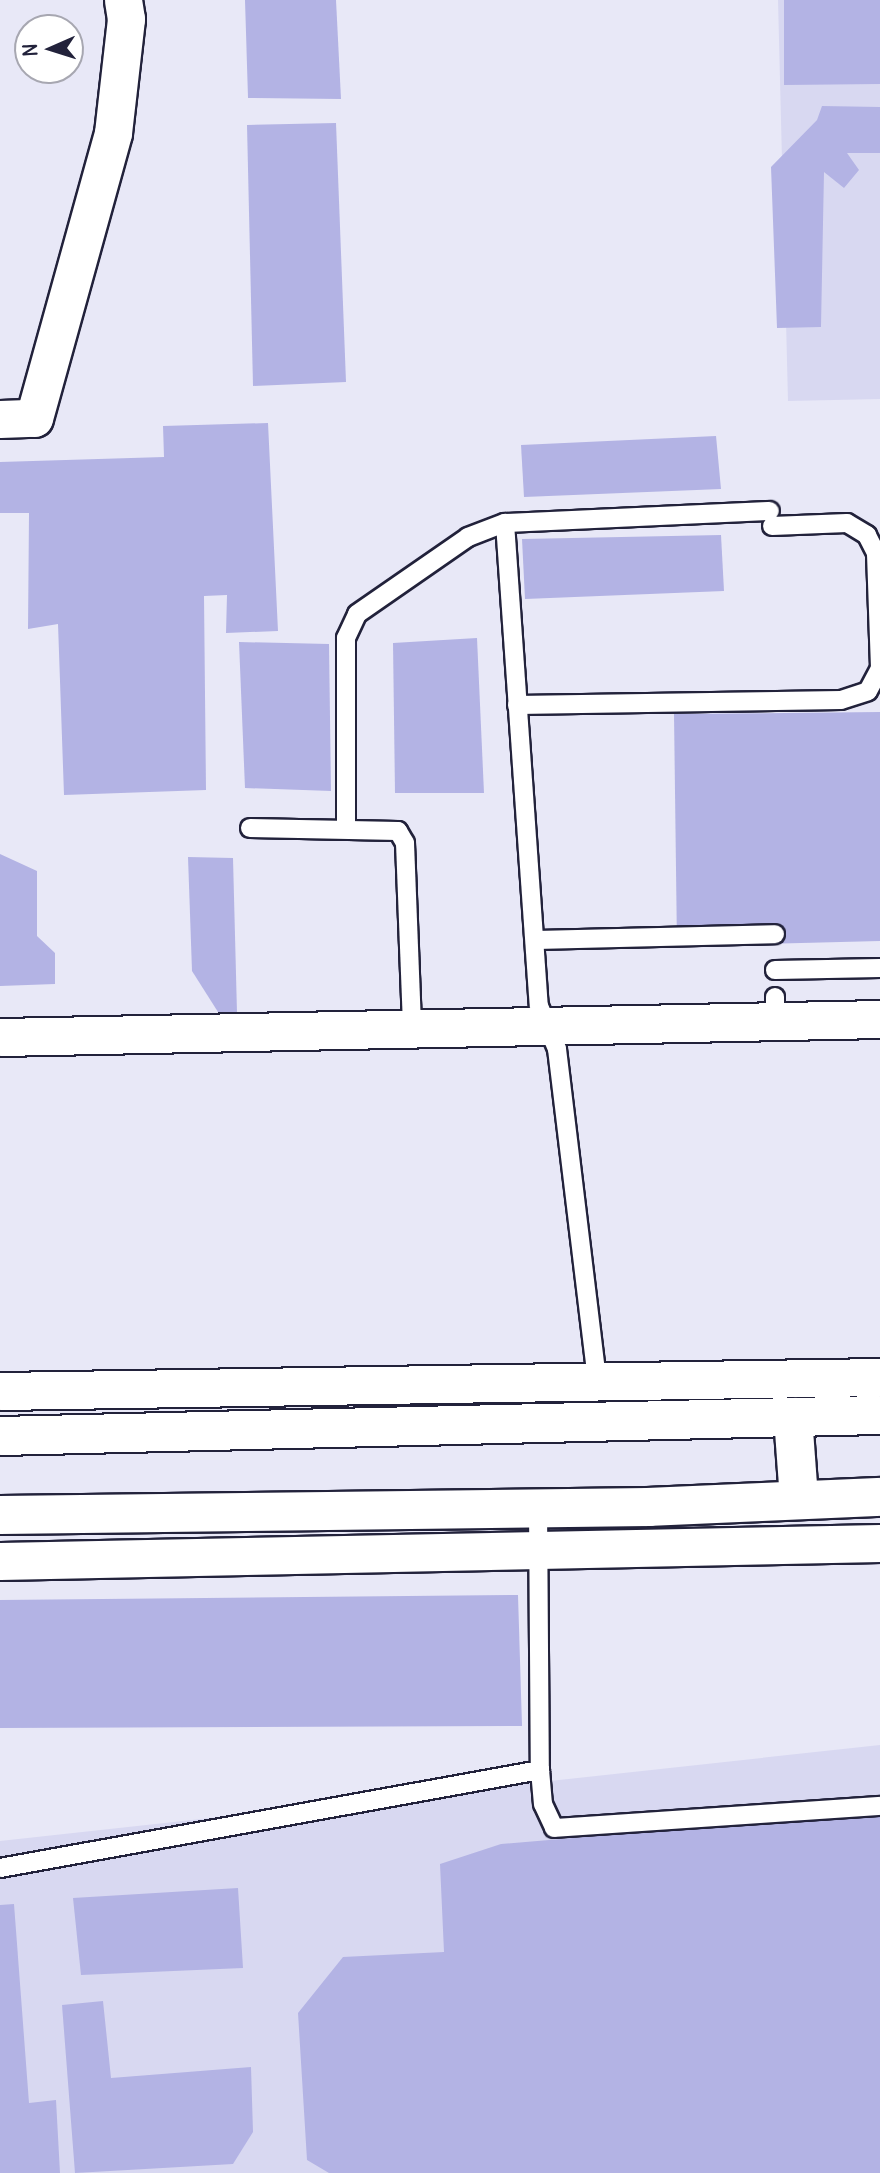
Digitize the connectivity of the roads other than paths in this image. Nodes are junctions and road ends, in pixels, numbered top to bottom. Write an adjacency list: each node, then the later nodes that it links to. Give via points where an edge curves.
1 (123, 0): 2 (street, via 126,19 113,133 34,418)
2 (0, 419)
3 (505, 523): 4 (lane); 4 (lane, via 771,518 847,523 867,535 876,553 880,668 868,691 841,700); 5 (lane, via 468,537 357,614 350,625)
4 (517, 705): 8 (lane)
5 (346, 827): 6 (lane); 13 (lane, via 386,827 398,831 405,843)
6 (250, 828)
7 (775, 934): 8 (lane)
8 (535, 940): 12 (lane, via 539,1006)
9 (880, 968): 10 (lane)
10 (775, 970)
11 (880, 1019): 12 (street, via 775,1009)
12 (546, 1026): 13 (street); 16 (lane, via 557,1049)
13 (412, 1029): 14 (street)
14 (0, 1037)
15 (880, 1377): 18 (street)
16 (598, 1386): 17 (street); 18 (street)
17 (0, 1391)
18 (794, 1399): 19 (street); 20 (street); 22 (street)
19 (880, 1415)
20 (0, 1436)
21 (880, 1497): 22 (street)
22 (799, 1499): 23 (street)
23 (538, 1505): 24 (street); 26 (lane)
24 (0, 1515)
25 (880, 1543): 26 (street)
26 (537, 1550): 27 (street); 28 (lane)
27 (0, 1561)
28 (540, 1770): 29 (lane, via 543,1804 554,1828); 30 (lane)
29 (880, 1806)
30 (0, 1868)

